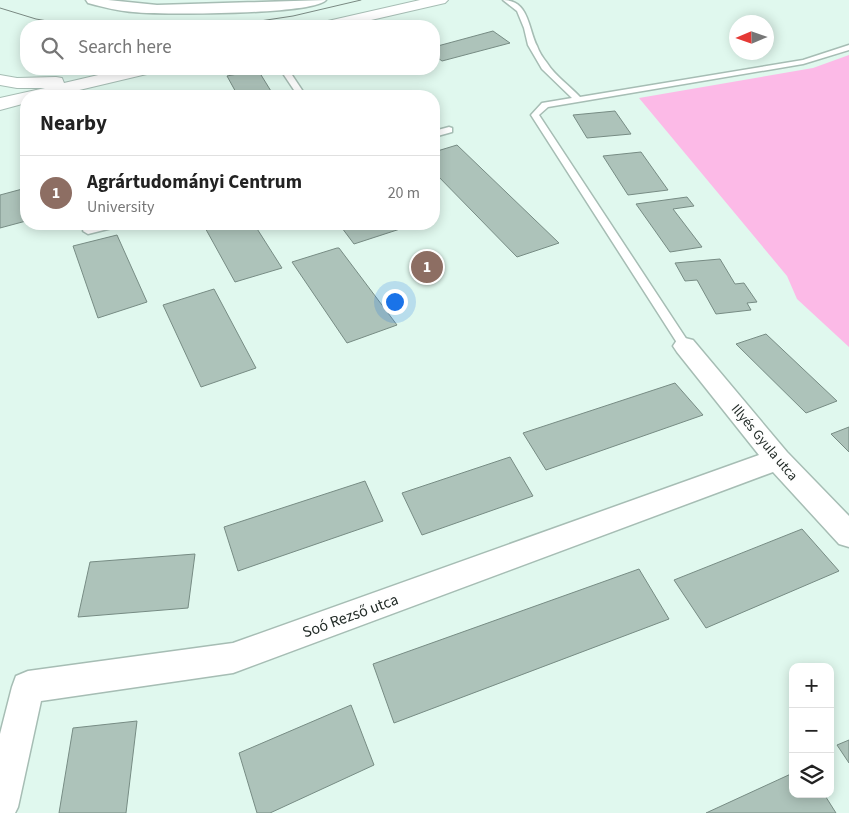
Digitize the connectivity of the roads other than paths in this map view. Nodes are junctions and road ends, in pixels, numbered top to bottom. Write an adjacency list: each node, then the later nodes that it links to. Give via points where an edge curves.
1 (93, 0): 2 (street, via 124,8 148,9 280,8)
2 (319, 0)
3 (440, 0): 5 (main road)
4 (506, 0): 14 (lane, via 520,10 532,45 544,67)
5 (352, 20)
6 (849, 47): 14 (lane, via 803,62)
7 (117, 75): 9 (main road)
8 (288, 75): 12 (lane)
9 (112, 76): 10 (main road, via 17,83); 11 (main road)
10 (0, 80)
11 (57, 90)
12 (298, 90)
13 (20, 99): 15 (main road)
14 (578, 99): 20 (lane, via 545,105 535,115)
15 (0, 104)
16 (449, 130): 17 (lane)
17 (440, 132)
18 (92, 230): 19 (lane)
19 (88, 231)
20 (685, 346): 21 (street, Illyés Gyula utca)
21 (778, 459): 22 (street, Illyés Gyula utca); 23 (street, Soó Rezső utca, via 233,658 28,687)
22 (849, 535)
23 (0, 807)

